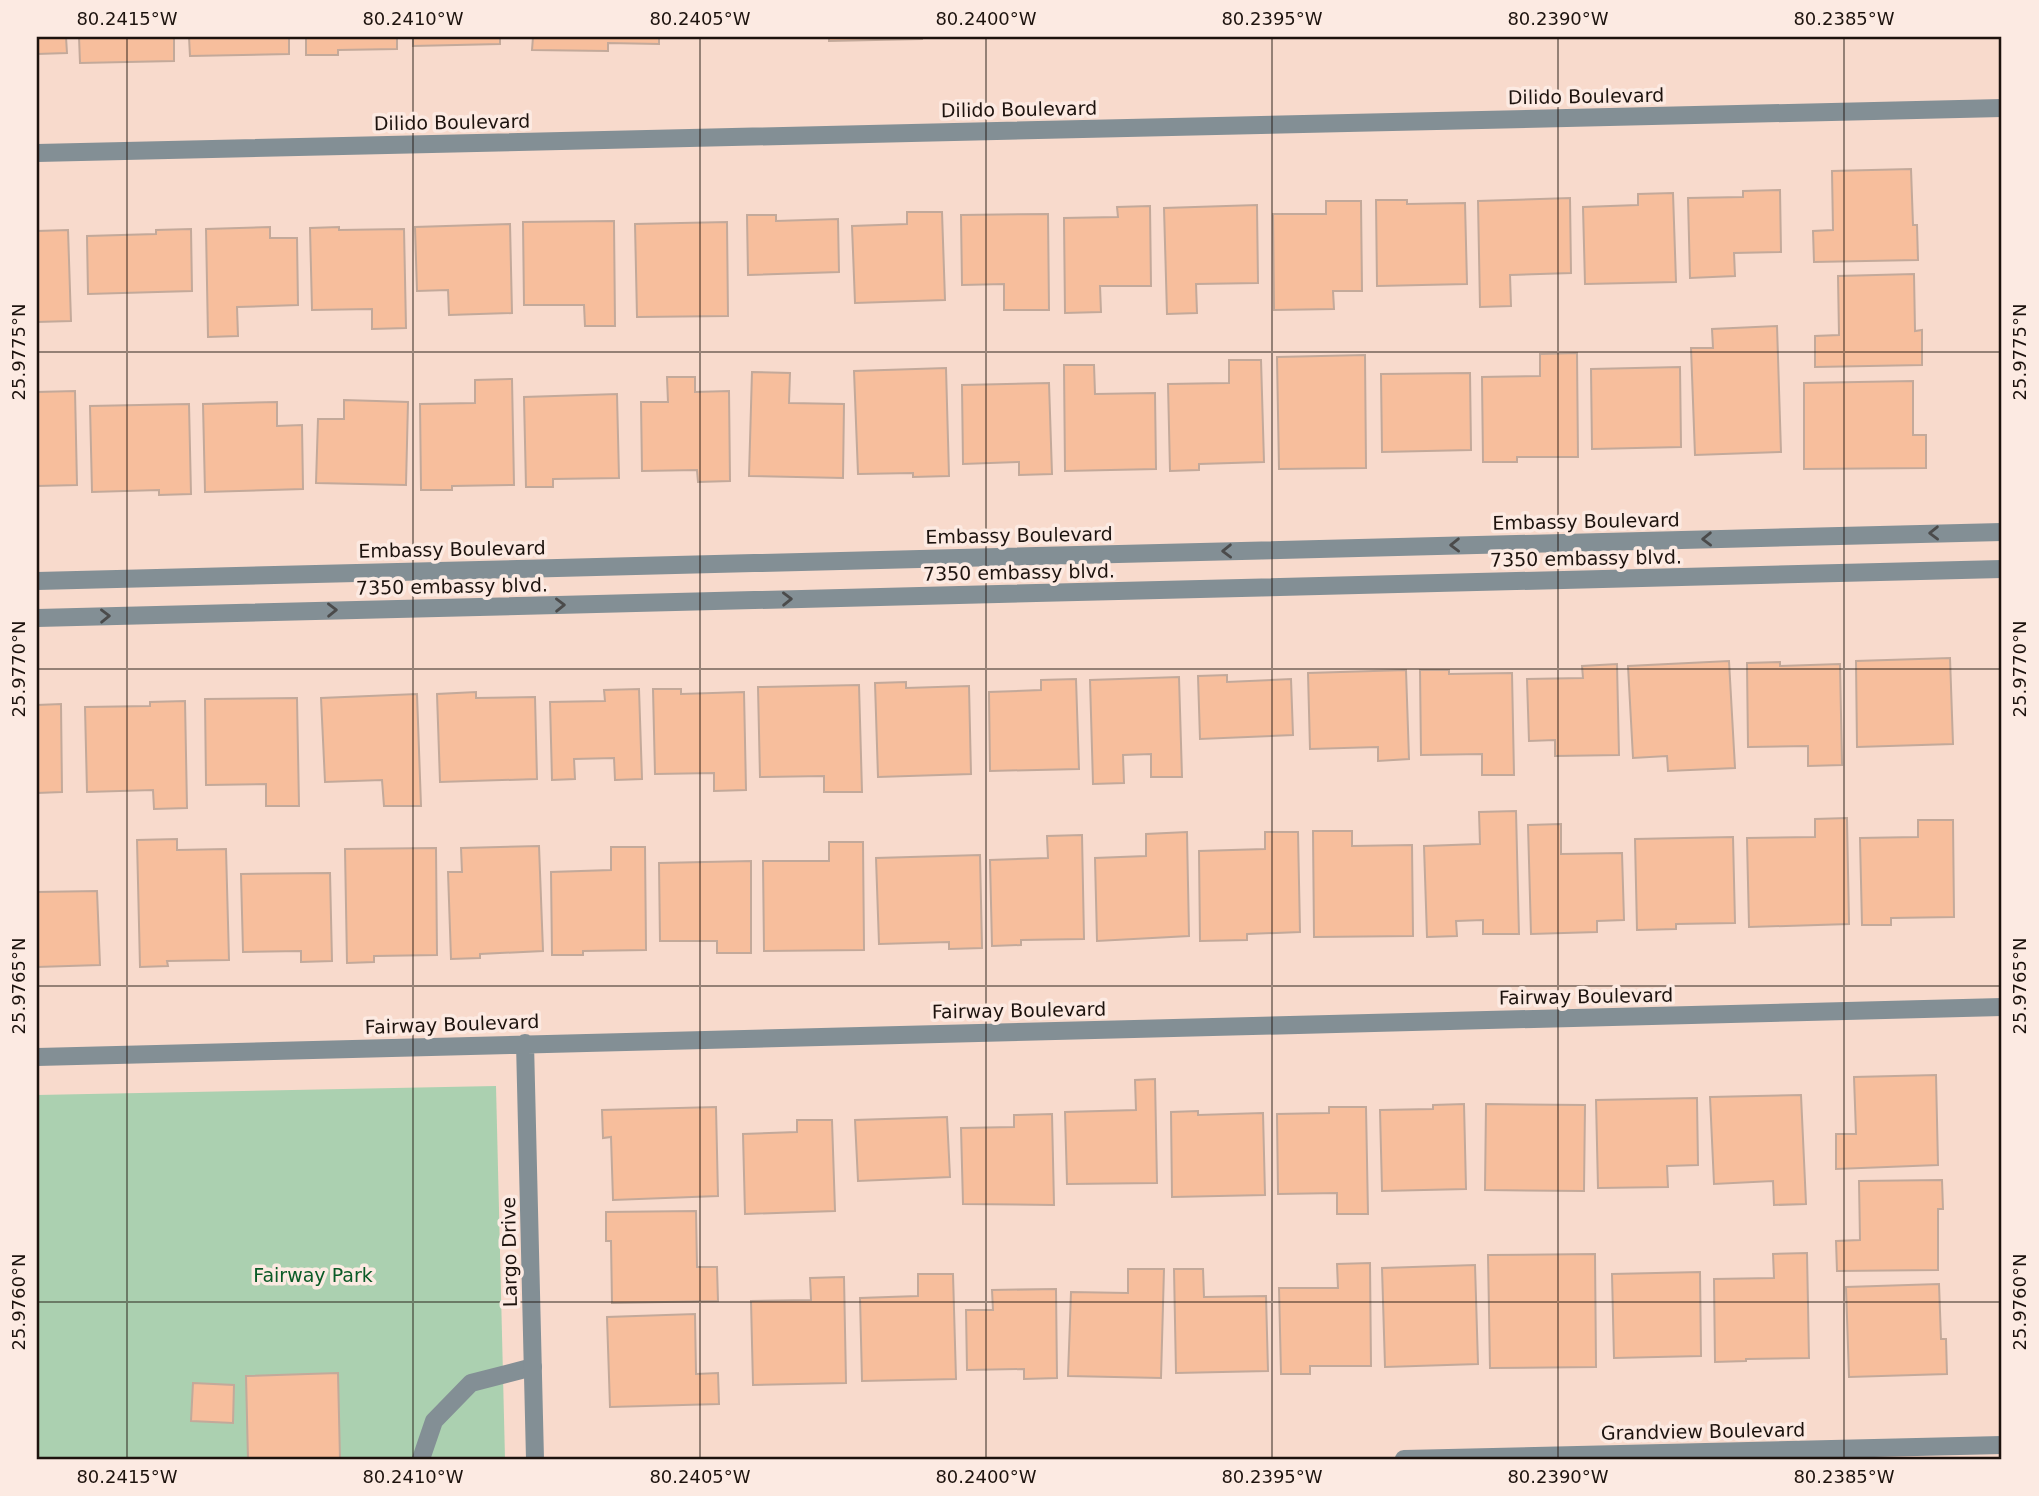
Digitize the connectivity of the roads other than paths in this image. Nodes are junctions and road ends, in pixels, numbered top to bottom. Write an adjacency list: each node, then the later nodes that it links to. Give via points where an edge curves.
1 (2002, 108): 2 (street, Dilido Boulevard)
2 (37, 153)
3 (2002, 532): 5 (street, Embassy Boulevard, one-way to 5)
4 (2002, 569): 6 (street, 7350 embassy blvd., one-way to 4)
5 (37, 580)
6 (37, 618)
7 (2002, 1007): 8 (street, Fairway Boulevard)
8 (525, 1043): 9 (street, Fairway Boulevard); 10 (street, Largo Drive)
9 (37, 1057)
10 (533, 1367): 12 (street, via 471,1383 434,1421); 13 (street, Largo Drive)
11 (2002, 1445): 14 (street, Grandview Boulevard)
12 (421, 1459)
13 (535, 1459)
14 (1404, 1459)

